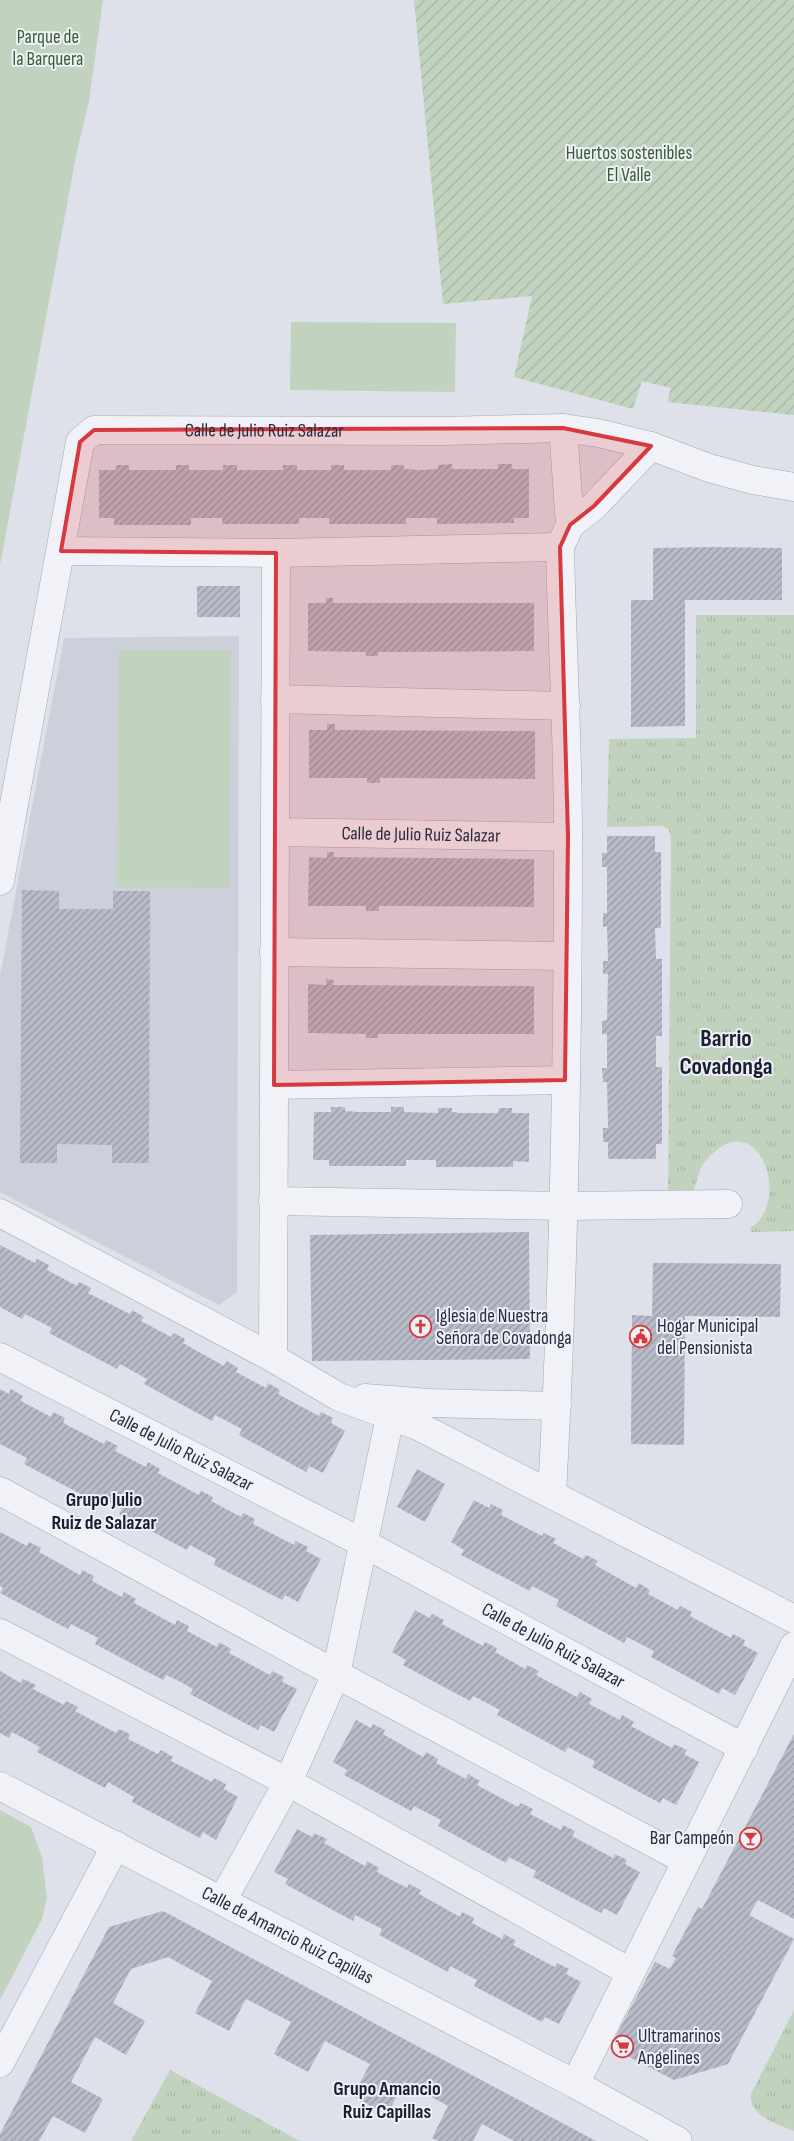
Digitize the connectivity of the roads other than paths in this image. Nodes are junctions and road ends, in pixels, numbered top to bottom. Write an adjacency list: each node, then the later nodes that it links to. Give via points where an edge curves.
1 (563, 428): 2 (street, Calle de Julio Ruiz Salazar); 4 (street); 5 (street, Calle de Julio Ruiz Salazar, via 94,430 80,442)
2 (651, 446): 3 (street, Calle de Julio Ruiz Salazar, via 709,468 753,480); 4 (street)
3 (794, 486)
4 (565, 536): 6 (street); 8 (street)
5 (61, 551): 6 (street); 11 (street, Calle de Julio Ruiz Salazar)
6 (276, 552): 7 (street)
7 (275, 699): 8 (street); 9 (street)
8 (566, 706): 10 (street)
9 (274, 832): 10 (street, Calle de Julio Ruiz Salazar); 12 (street)
10 (568, 837): 13 (street)
11 (0, 881)
12 (274, 952): 13 (street); 15 (street)
13 (567, 956): 14 (street)
14 (565, 1080): 15 (street); 18 (street)
15 (274, 1086): 16 (street)
16 (273, 1201): 18 (street); 21 (street)
17 (728, 1204): 18 (street)
18 (564, 1206): 23 (street)
19 (0, 1213): 21 (street)
20 (0, 1356): 27 (street, Calle de Julio Ruiz Salazar)
21 (273, 1358): 22 (street)
22 (339, 1396): 23 (street, via 429,1403); 24 (street)
23 (557, 1406): 26 (street)
24 (390, 1417): 26 (street, via 418,1426); 27 (street)
25 (0, 1491): 31 (street)
26 (552, 1494): 28 (street)
27 (363, 1543): 31 (street); 32 (street, Calle de Julio Ruiz Salazar)
28 (794, 1619)
29 (0, 1633): 33 (street)
30 (794, 1646): 32 (street)
31 (336, 1674): 33 (street); 36 (street)
32 (744, 1748): 36 (street)
33 (288, 1782): 37 (street); 38 (street)
34 (0, 1786): 35 (street)
35 (116, 1845): 37 (street, Calle de Amancio Ruiz Capillas); 39 (street)
36 (685, 1860): 38 (street)
37 (223, 1899): 40 (street, Calle de Amancio Ruiz Capillas)
38 (630, 1972): 40 (street)
39 (0, 2063)
40 (575, 2084): 41 (street, Calle de Amancio Ruiz Capillas)
41 (678, 2141)

